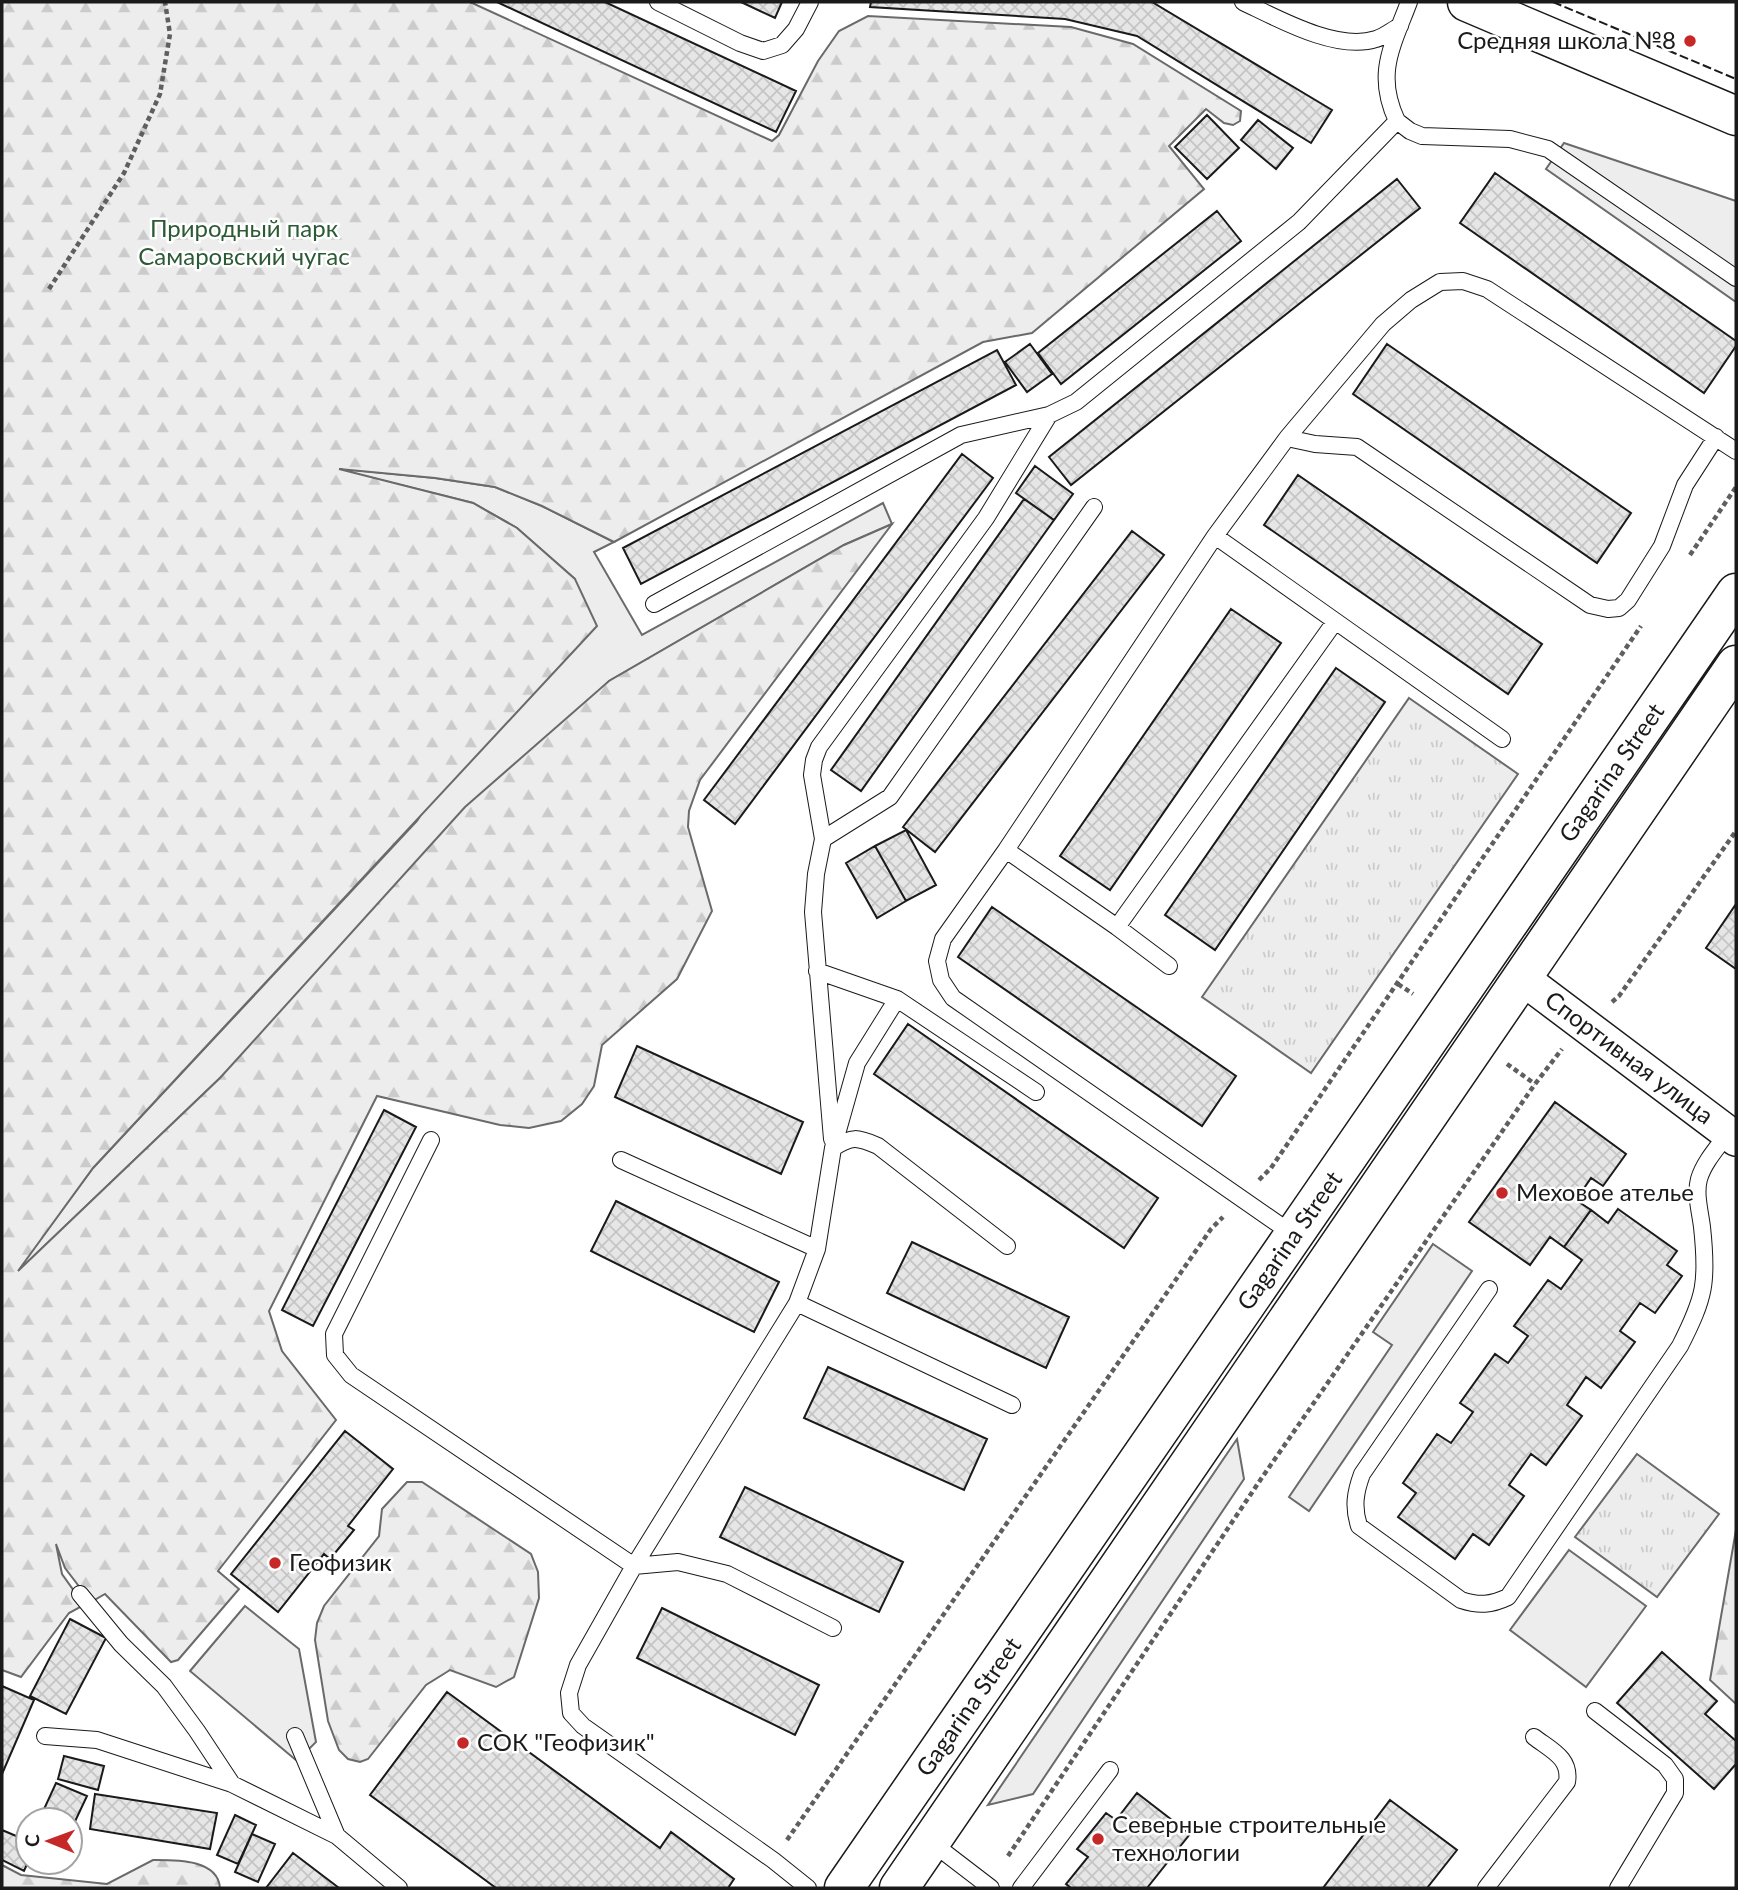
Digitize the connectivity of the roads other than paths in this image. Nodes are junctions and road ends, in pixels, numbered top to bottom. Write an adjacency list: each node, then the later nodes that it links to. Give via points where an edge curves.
1 (658, 2): 2 (lane, via 763,51 782,45)
2 (810, 2)
3 (1243, 2): 6 (lane, via 1295,26 1353,41 1378,39)
4 (1409, 2): 6 (lane)
5 (1466, 2): 7 (main road)
6 (1400, 26): 8 (lane, via 1385,84)
7 (1736, 116)
8 (1397, 121): 9 (lane, via 1422,136 1510,139 1548,149); 10 (lane, via 1299,222 1076,402)
9 (1736, 278)
10 (1049, 415): 17 (lane, via 961,435); 21 (lane, via 986,518 819,747 812,775)
11 (1716, 437): 12 (lane, via 1487,289 1463,281 1440,282 1383,324); 12 (lane, via 1685,485 1662,546 1628,600 1619,608 1608,609 1590,605 1357,447); 13 (lane)
12 (1287, 438): 15 (lane)
13 (1736, 451)
14 (1094, 507): 21 (lane, via 890,797)
15 (1215, 536): 18 (lane); 22 (lane)
16 (1736, 593): 24 (main road, Gagarina Street)
17 (654, 604)
18 (1334, 623): 20 (lane); 23 (lane)
19 (1736, 665): 27 (main road, Gagarina Street)
20 (1502, 739)
21 (823, 839): 26 (lane, via 813,912)
22 (1006, 850): 23 (lane); 34 (lane, via 943,939 937,961 953,998)
23 (1117, 927): 25 (lane)
24 (1488, 953): 27 (main road); 34 (main road, Gagarina Street)
25 (1169, 966)
26 (817, 971): 28 (lane); 32 (lane)
27 (1522, 978): 30 (street, Спортивная улица); 37 (main road, Gagarina Street)
28 (897, 999): 29 (lane); 32 (lane, via 857,1063)
29 (1036, 1092)
30 (1732, 1136): 38 (lane, via 1700,1176 1697,1191 1705,1287 1680,1346 1508,1597 1476,1605 1461,1600 1359,1525 1354,1510 1362,1474)
31 (431, 1140): 41 (lane, via 342,1315 334,1334 335,1354 351,1376)
32 (833, 1148): 35 (lane, via 860,1138 878,1146); 36 (lane)
33 (621, 1160): 36 (lane)
34 (1294, 1235): 37 (main road); 55 (main road, Gagarina Street)
35 (1007, 1246)
36 (817, 1249): 39 (lane)
37 (1330, 1259): 51 (main road, Gagarina Street)
38 (1489, 1289)
39 (797, 1303): 40 (lane); 41 (lane)
40 (1012, 1405)
41 (634, 1566): 43 (lane, via 678,1562 727,1574); 54 (lane, via 578,1665 569,1693 572,1713 583,1727)
42 (80, 1594): 49 (lane, via 164,1686)
43 (833, 1628)
44 (1595, 1711): 59 (lane, via 1665,1765 1675,1779 1675,1793)
45 (44, 1736): 49 (lane, via 97,1740)
46 (295, 1736): 50 (lane)
47 (1534, 1737): 58 (lane, via 1563,1758 1567,1782)
48 (1110, 1770): 57 (lane)
49 (232, 1784): 50 (lane)
50 (337, 1836): 53 (lane)
51 (931, 1842): 52 (lane); 56 (main road, Gagarina Street)
52 (989, 1887)
53 (399, 1888)
54 (808, 1888)
55 (844, 1888)
56 (900, 1888)
57 (1021, 1888)
58 (1486, 1888)
59 (1618, 1888)

